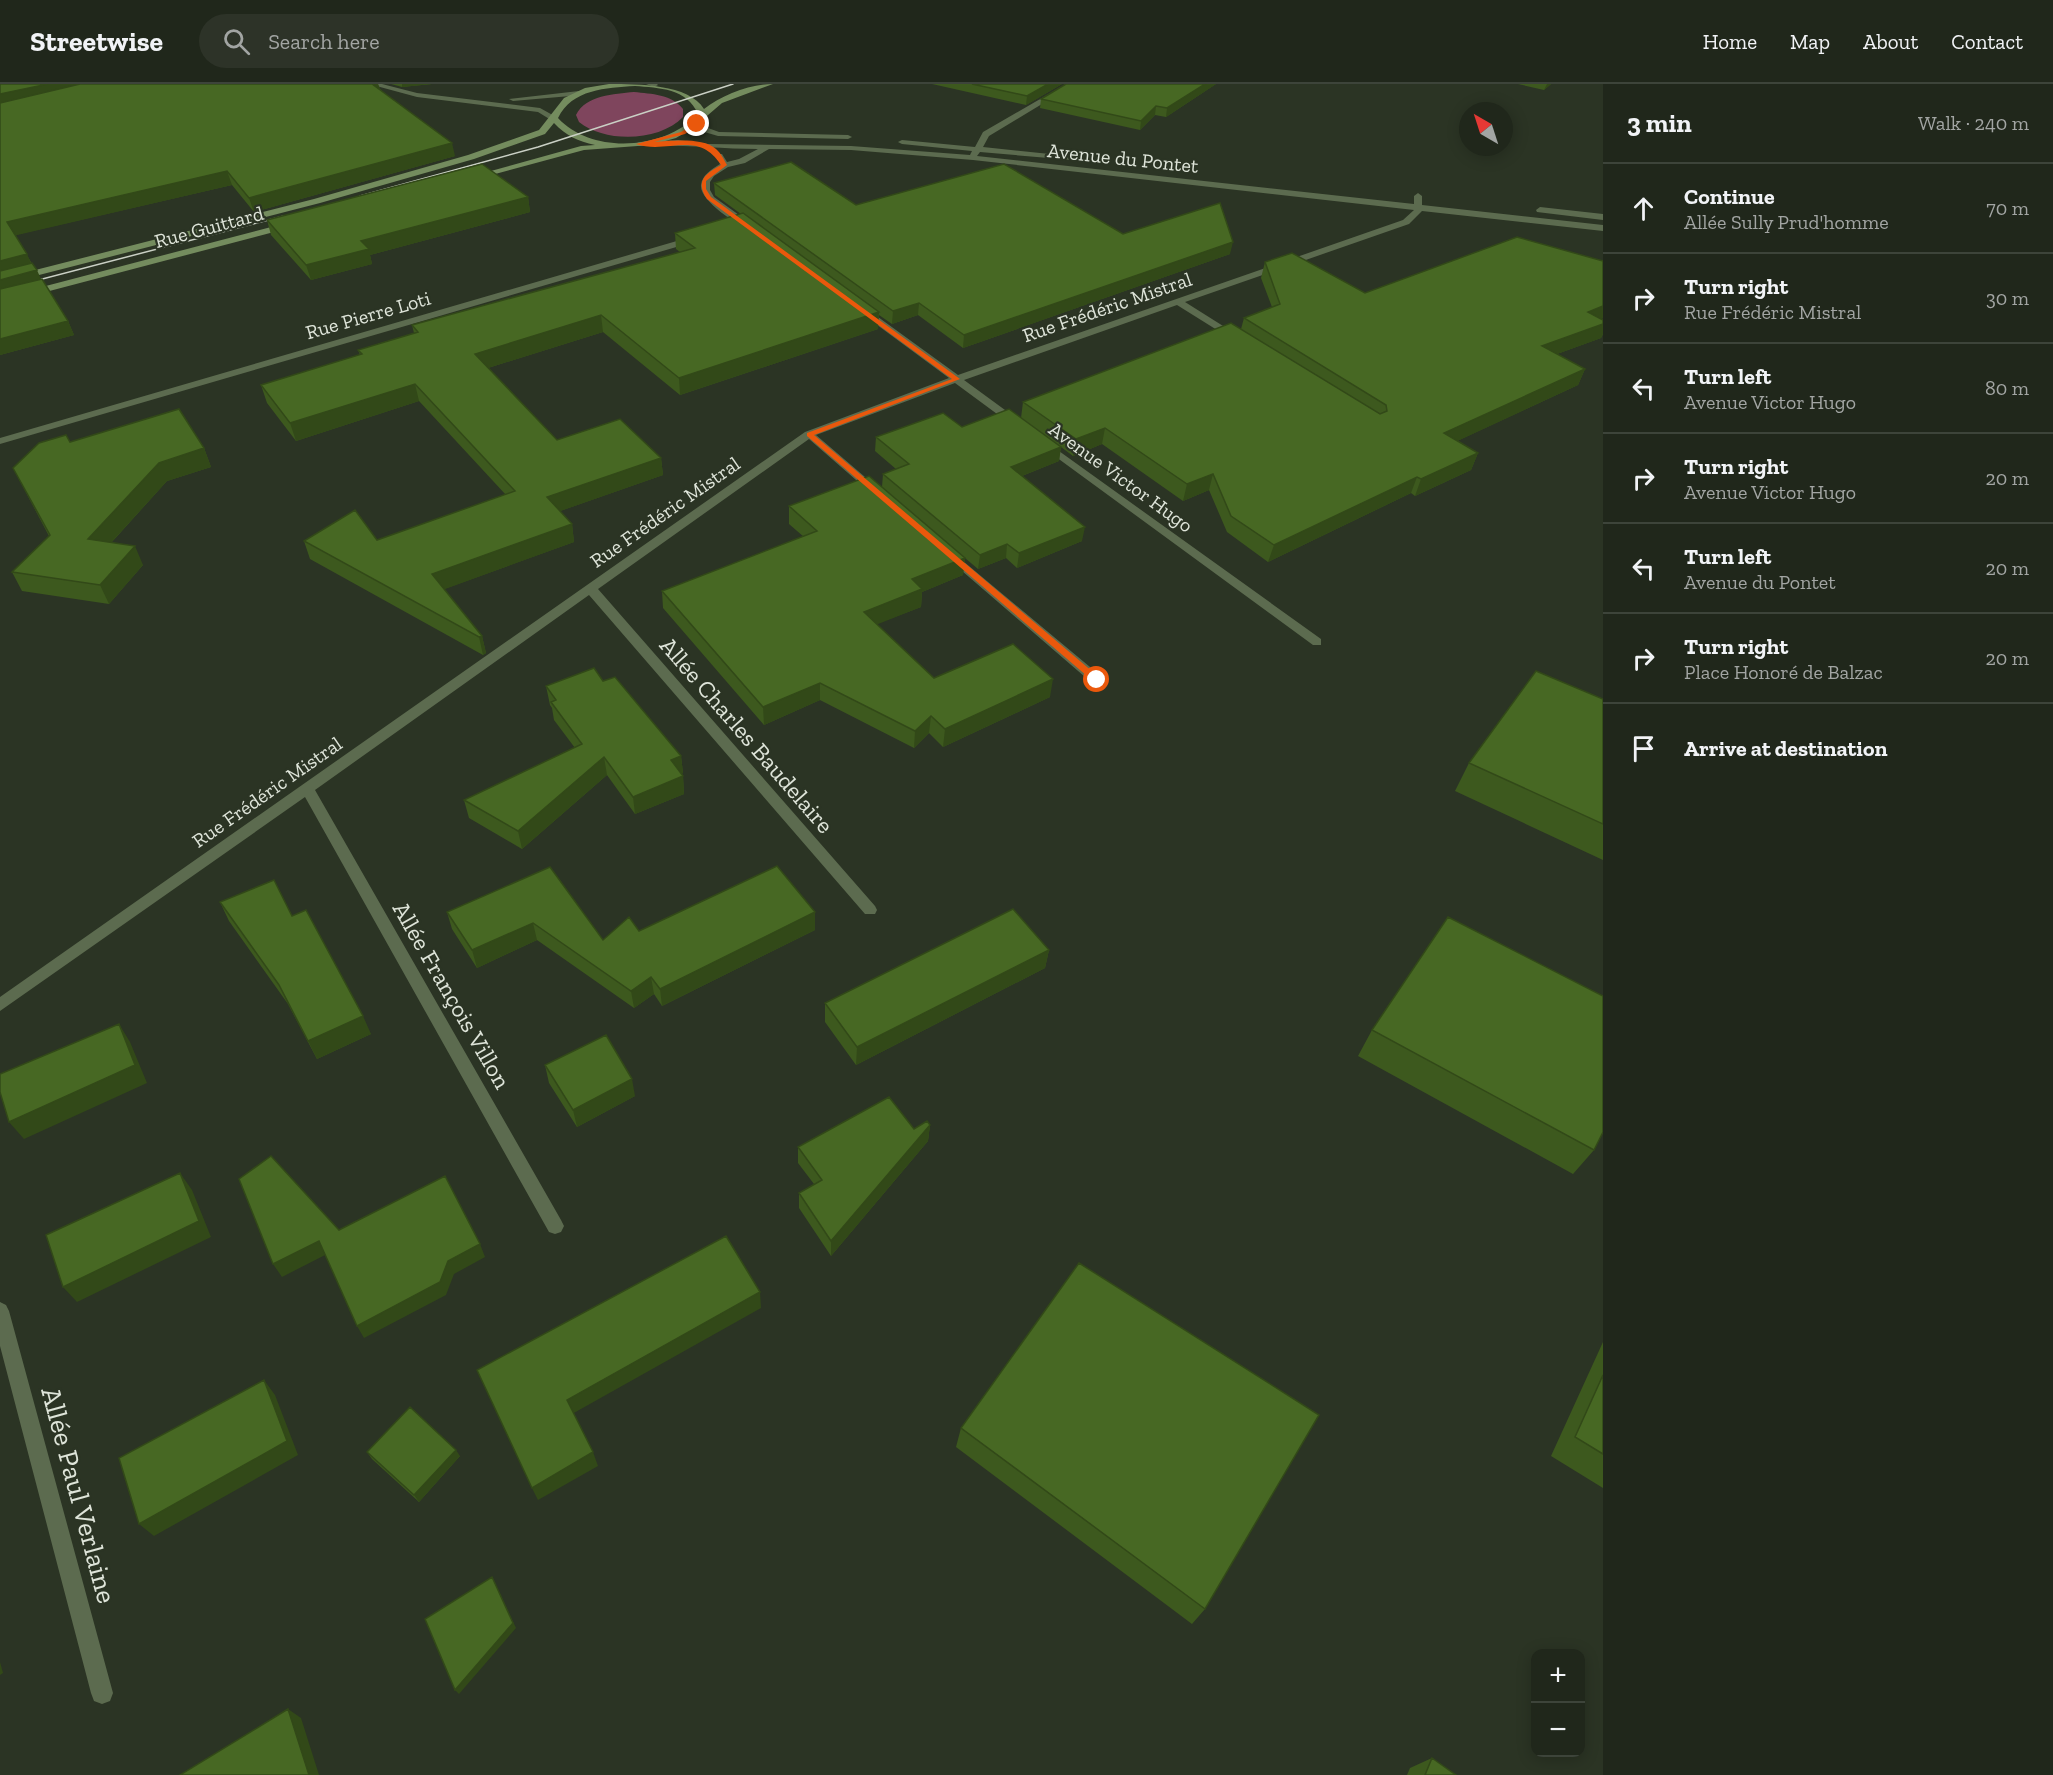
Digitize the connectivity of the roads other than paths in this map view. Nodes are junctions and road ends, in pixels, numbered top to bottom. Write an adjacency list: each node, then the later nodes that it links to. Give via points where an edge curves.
1 (373, 84): 7 (street, via 417,95)
2 (680, 84): 5 (main road)
3 (769, 84): 8 (main road, via 719,101)
4 (1071, 84): 16 (street, via 986,134)
5 (652, 85): 6 (main road, via 615,85); 8 (main road, via 691,96)
6 (579, 93): 7 (street); 9 (main road, Rue Guittard, via 556,109)
7 (480, 100): 9 (street, via 540,110)
8 (702, 114): 10 (street, via 704,129 711,132); 13 (main road, via 697,124 683,133)
9 (554, 118): 13 (main road, via 559,128 591,142); 30 (main road, Rue Guittard, via 542,132 471,157)
10 (768, 135): 11 (street); 15 (street)
11 (855, 138)
12 (888, 140): 16 (street, Avenue du Pontet)
13 (639, 144): 14 (street, Avenue du Pontet, via 678,142); 20 (main road, via 584,148)
14 (708, 146): 15 (street, Avenue du Pontet); 19 (street)
15 (767, 146): 17 (street, Avenue du Pontet); 19 (street, via 742,161)
16 (976, 148): 17 (street); 18 (street, Avenue du Pontet)
17 (973, 158): 23 (street, Avenue du Pontet)
18 (1082, 159)
19 (724, 165): 27 (street, via 708,175 703,189 709,198 751,227)
20 (462, 179)
21 (1407, 195): 23 (street, Avenue du Pontet)
22 (1430, 198): 23 (street, Avenue du Pontet)
23 (1418, 201): 28 (street, Avenue du Pontet); 32 (street, Rue Frédéric Mistral, via 1419,210 1406,222)
24 (1534, 209): 25 (street)
25 (1603, 217)
26 (296, 223): 31 (main road, Rue Guittard)
27 (734, 227)
28 (1603, 228)
29 (700, 237): 39 (street, Rue Pierre Loti)
30 (0, 282)
31 (0, 301)
32 (1180, 303): 34 (street); 35 (street, Rue Frédéric Mistral)
33 (857, 306): 35 (street, Avenue Victor Hugo)
34 (1245, 344)
35 (957, 379): 36 (street, Avenue Victor Hugo); 37 (street, Rue Frédéric Mistral)
36 (1028, 431)
37 (809, 434): 40 (street); 42 (street, Rue Frédéric Mistral)
38 (1037, 438): 43 (street, Avenue Victor Hugo)
39 (0, 441)
40 (889, 503)
41 (943, 549): 44 (street)
42 (591, 589): 45 (street, Rue Frédéric Mistral); 46 (street, Allée Charles Baudelaire)
43 (1317, 642)
44 (1097, 680)
45 (307, 788): 47 (street, Rue Frédéric Mistral); 48 (street, Allée François Villon)
46 (870, 910)
47 (0, 1005)
48 (555, 1226)
49 (0, 1311): 50 (street, Allée Paul Verlaine)
50 (102, 1693)

